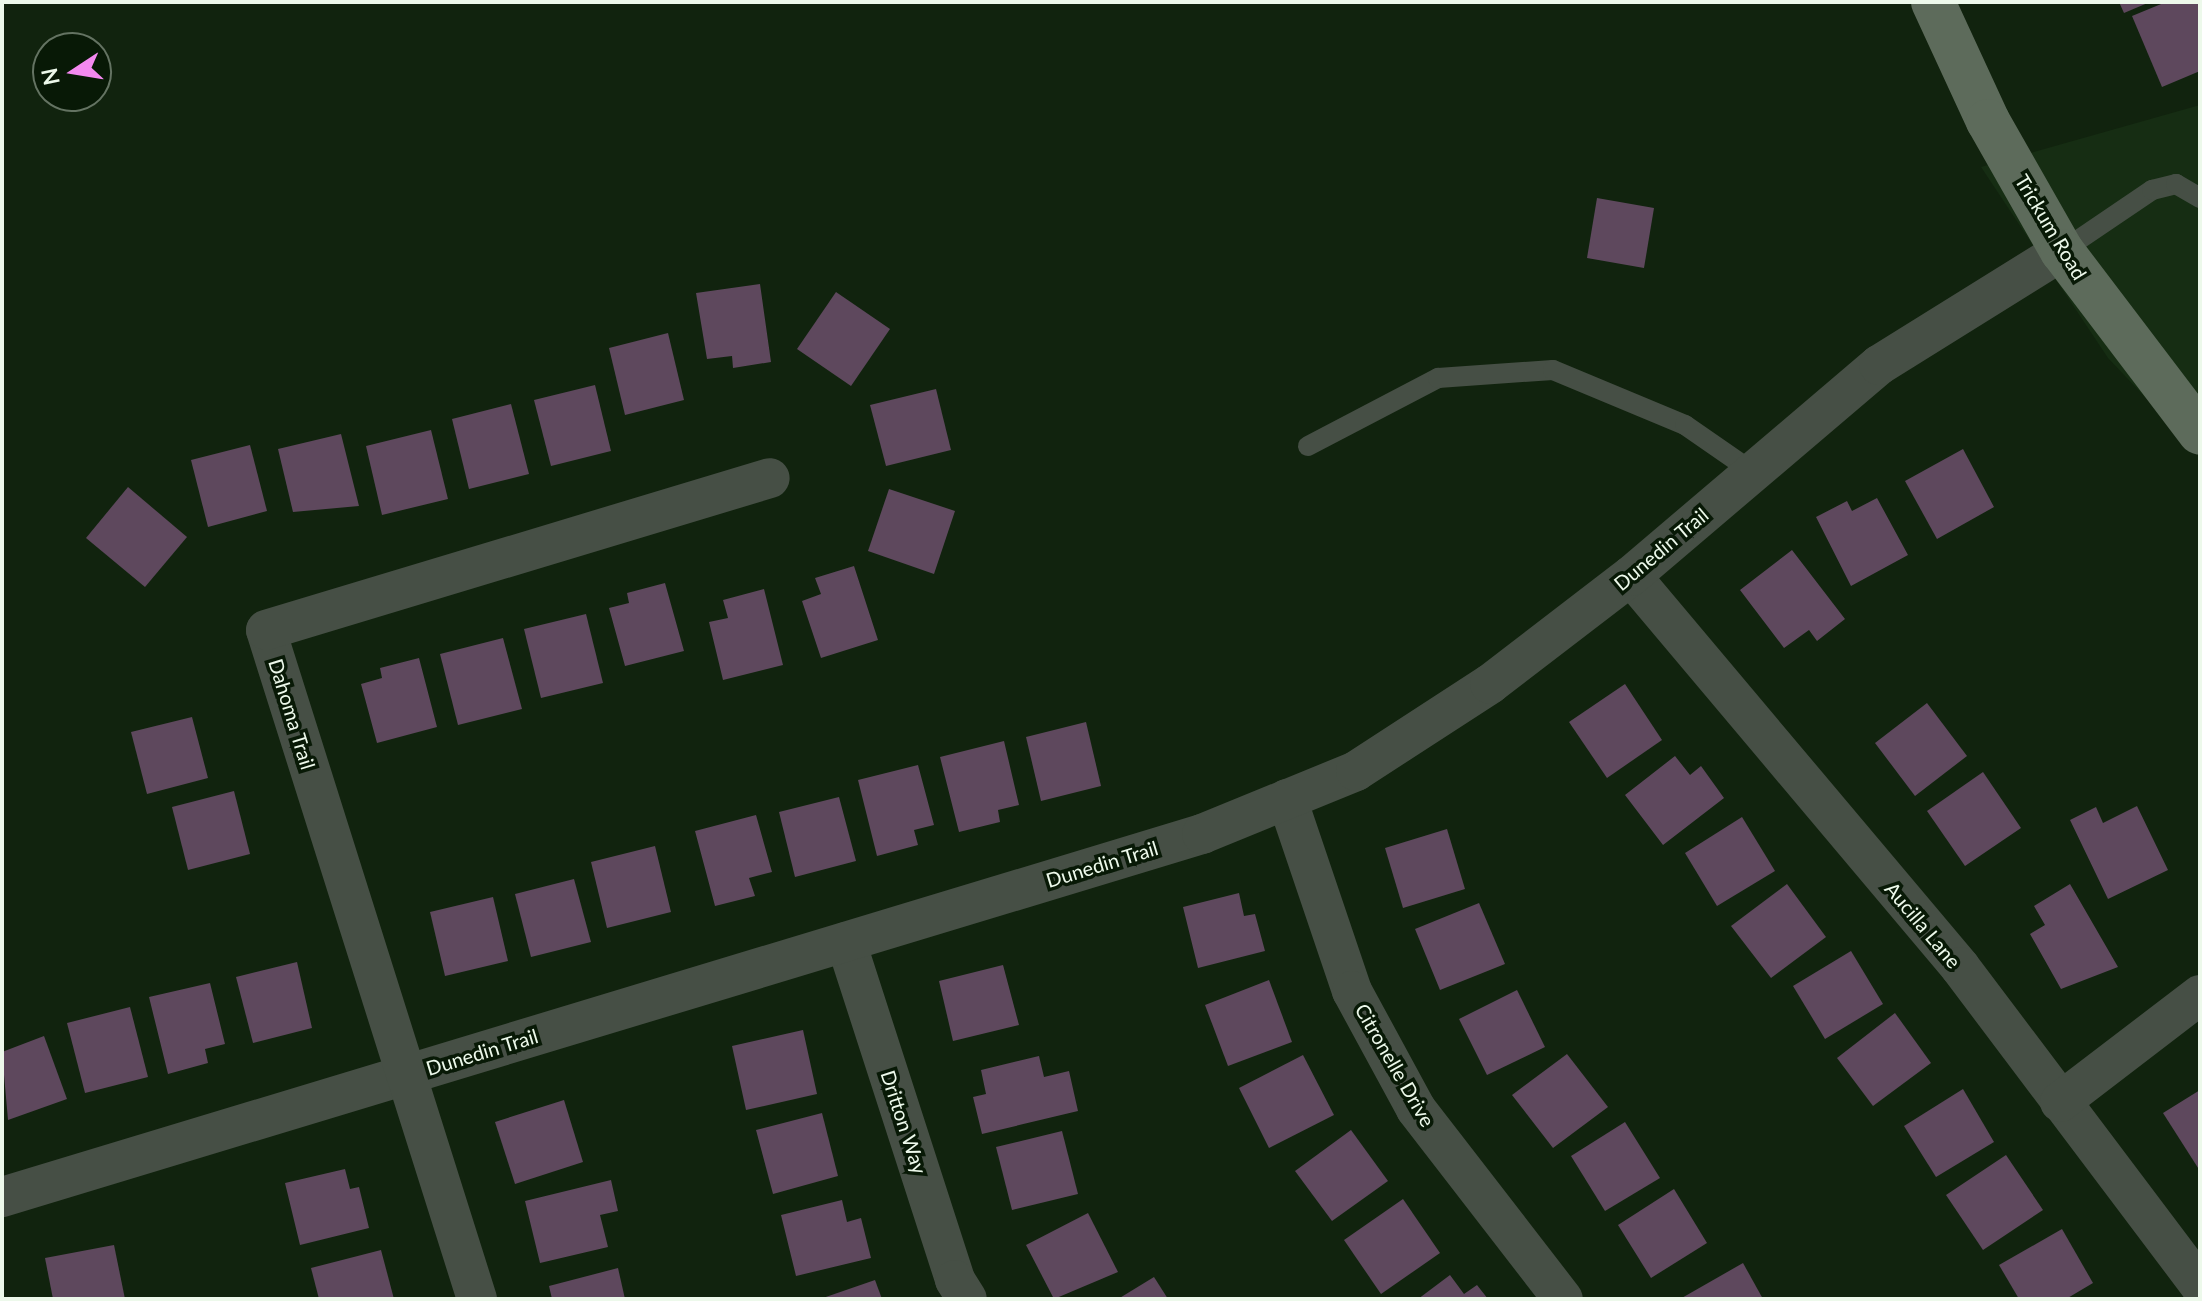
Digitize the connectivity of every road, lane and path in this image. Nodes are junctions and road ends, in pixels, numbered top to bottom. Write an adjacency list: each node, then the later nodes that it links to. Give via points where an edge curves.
1 (1933, 2): 3 (street, Trickum Road, via 1988,121)
2 (2200, 198): 3 (lane, via 2176,184 2152,190)
3 (2062, 251): 4 (street, Trickum Road); 6 (street, Dunedin Trail, via 1879,365)
4 (2200, 433)
5 (1308, 446): 6 (lane, via 1438,378 1553,370 1685,425)
6 (1753, 472): 8 (street, Dunedin Trail)
7 (770, 478): 12 (street, Dahoma Trail, via 266,630)
8 (1631, 576): 9 (street, Dunedin Trail, via 1392,748); 13 (street, Aucilla Lane, via 1960,967)
9 (1287, 799): 10 (street, Dunedin Trail, via 1202,834); 18 (street, Citronelle Drive, via 1352,991 1409,1096)
10 (846, 942): 12 (street, Dunedin Trail); 17 (street, Dritton Way, via 955,1280)
11 (2200, 995): 13 (street)
12 (405, 1076): 14 (street, Dunedin Trail); 16 (street, Dahoma Trail)
13 (2060, 1102): 15 (street, Aucilla Lane)
14 (2, 1197)
15 (2200, 1286)
16 (477, 1299)
17 (967, 1299)
18 (1563, 1299)

